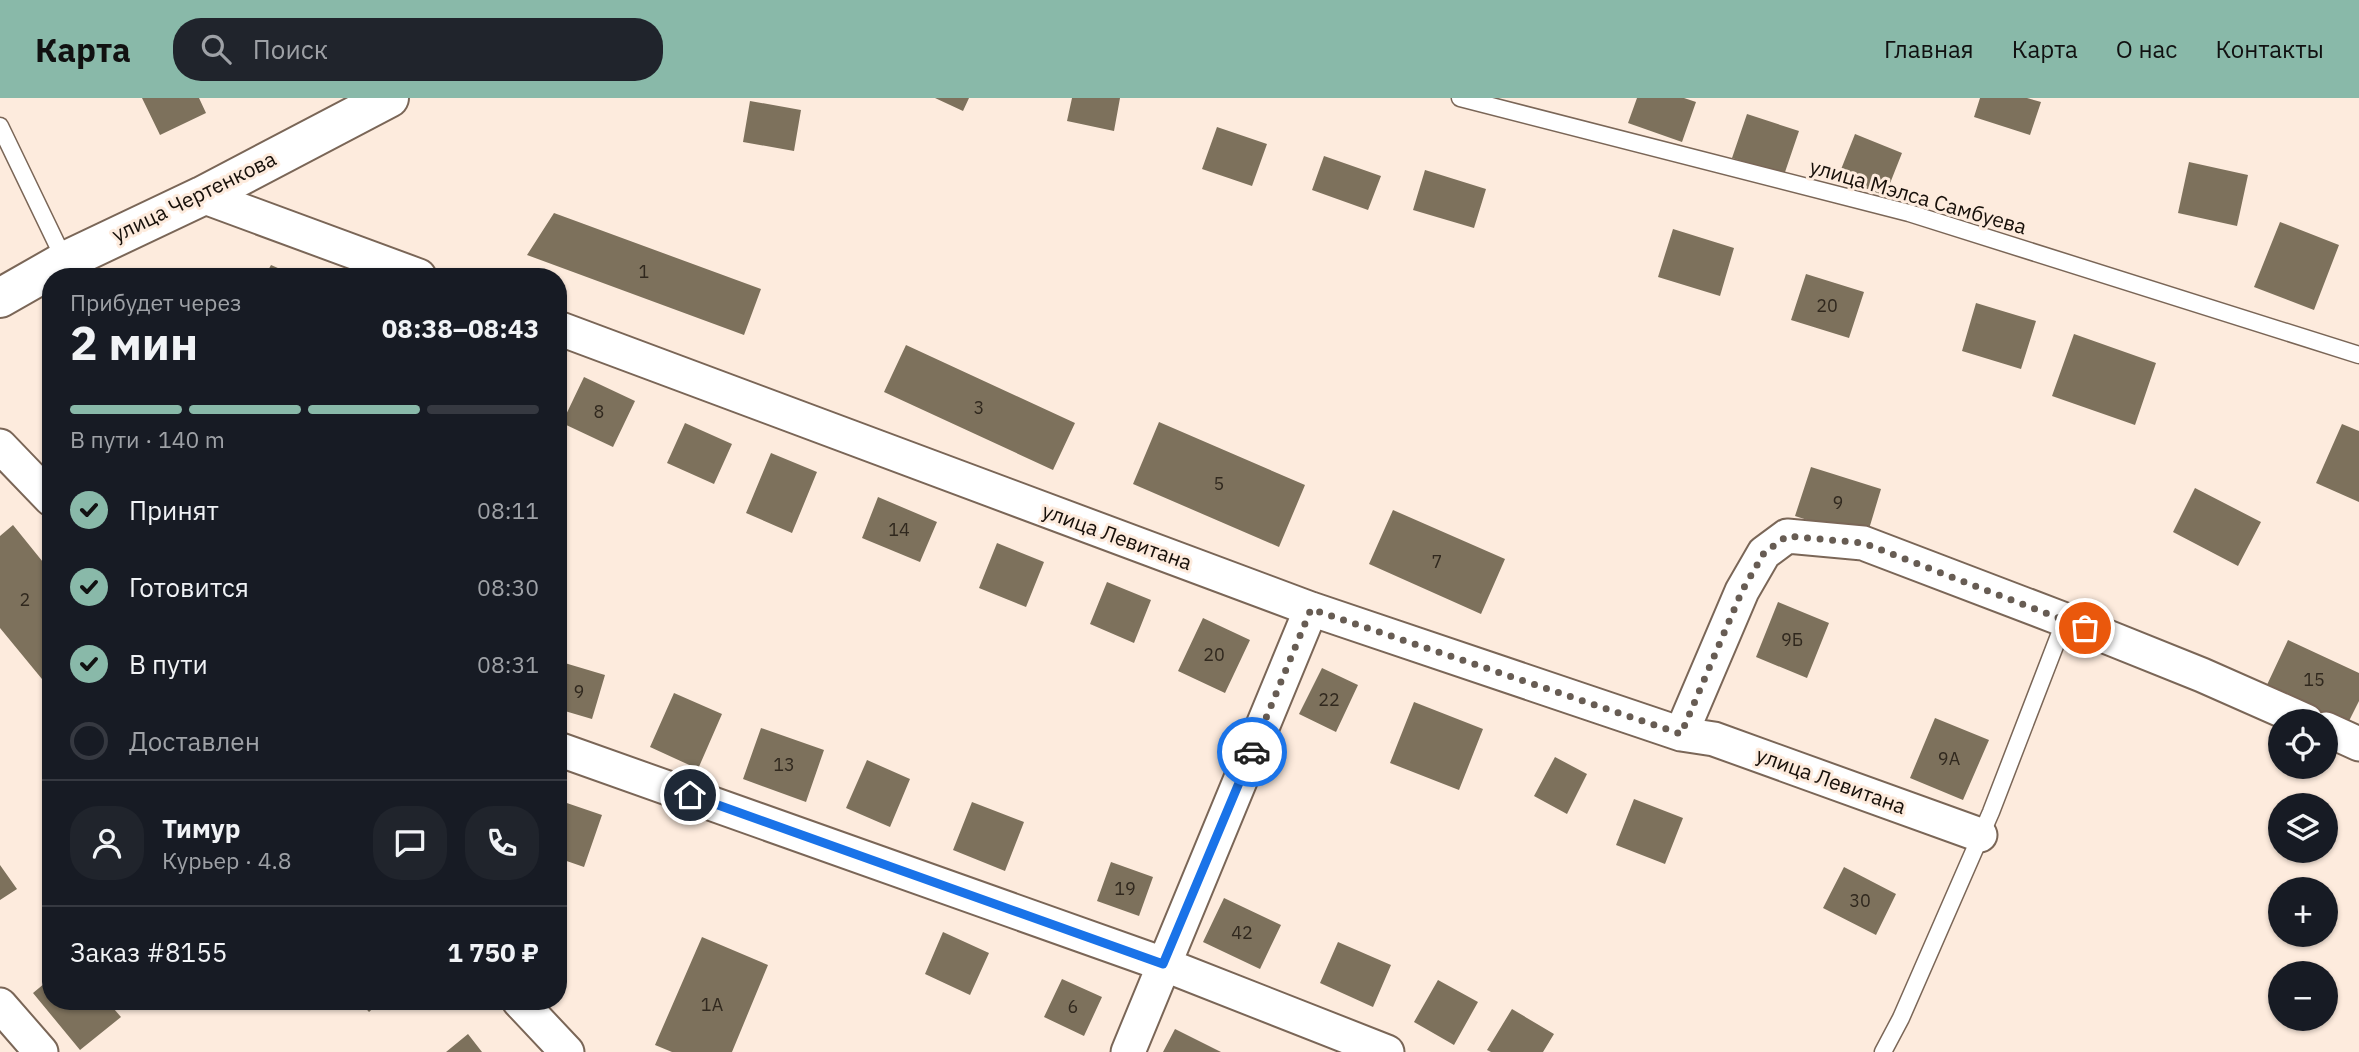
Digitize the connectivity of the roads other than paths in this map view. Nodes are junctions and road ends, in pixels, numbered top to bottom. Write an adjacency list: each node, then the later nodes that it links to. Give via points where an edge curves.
1 (389, 98): 4 (street, улица Чертенкова)
2 (1460, 98): 11 (lane, улица Мэлса Самбуева, via 1909,213)
3 (0, 126): 5 (lane)
4 (202, 196): 5 (street, улица Чертенкова); 7 (street)
5 (65, 261): 6 (street, улица Чертенкова)
6 (53, 268)
7 (397, 268)
8 (42, 274): 9 (street, улица Чертенкова)
9 (0, 298)
10 (567, 331): 14 (street, улица Левитана)
11 (2359, 355)
12 (0, 446): 13 (street)
13 (42, 490)
14 (1311, 609): 17 (street, улица Левитана); 22 (street)
15 (2065, 620): 16 (street); 17 (street, via 1863,543 1787,536 1764,553 1742,591); 21 (lane)
16 (2279, 709)
17 (1681, 734): 21 (street, улица Левитана, via 1714,739)
18 (2338, 734): 19 (street)
19 (2359, 744)
20 (567, 752): 22 (street)
21 (1980, 835): 29 (lane)
22 (1163, 964): 27 (street); 28 (street)
23 (0, 1005): 25 (street)
24 (527, 1010): 26 (street)
25 (41, 1052)
26 (566, 1052)
27 (1128, 1052)
28 (1387, 1052)
29 (1882, 1052)

